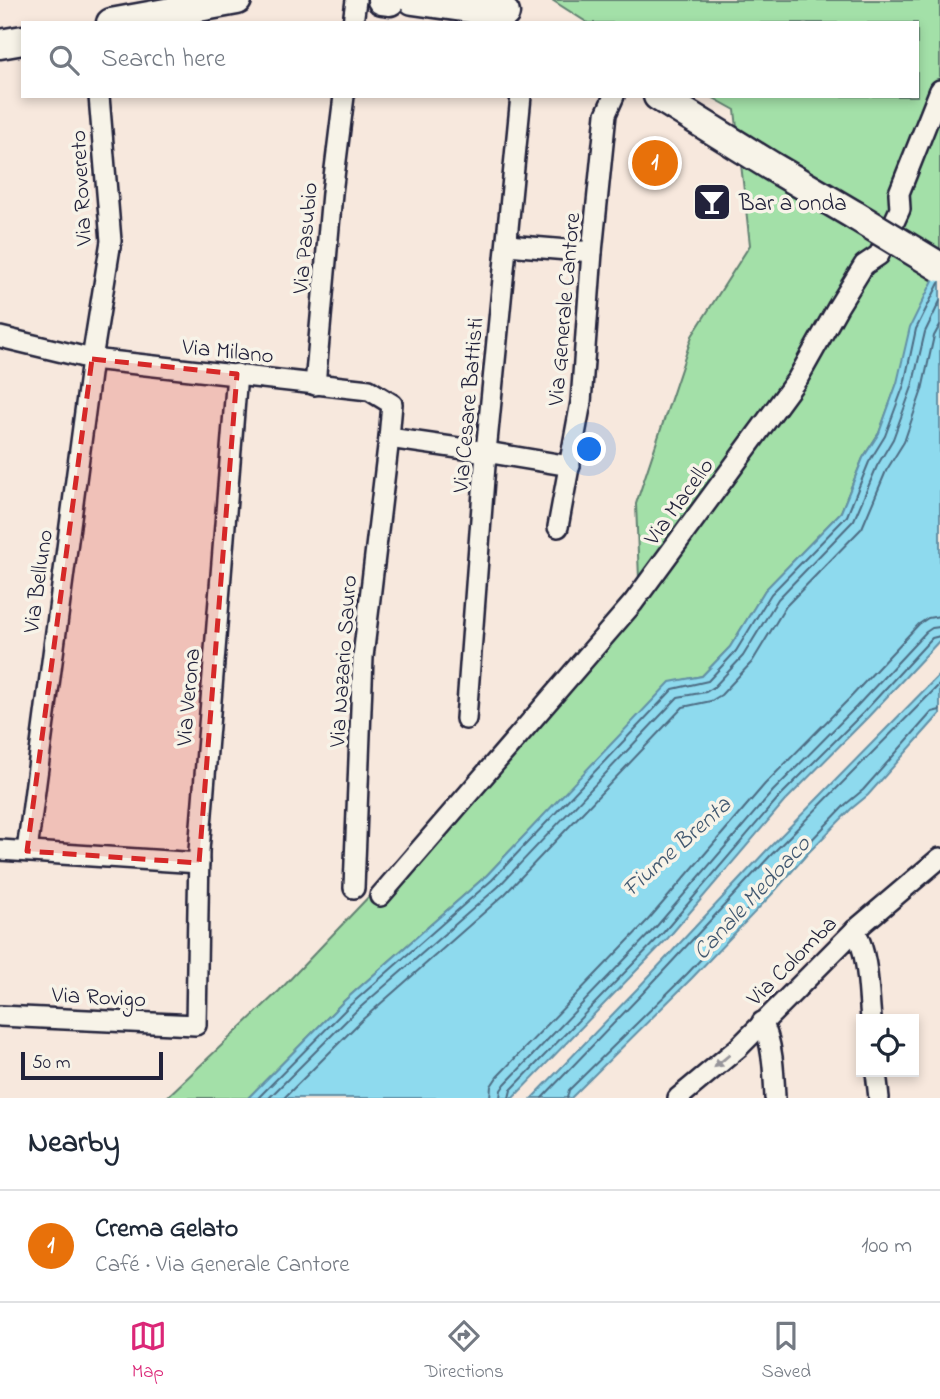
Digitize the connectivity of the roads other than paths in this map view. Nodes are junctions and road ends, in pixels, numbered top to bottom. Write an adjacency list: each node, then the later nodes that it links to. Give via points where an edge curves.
1 (237, 0): 8 (main road)
2 (356, 0): 9 (street)
3 (382, 0): 4 (main road)
4 (389, 0): 5 (main road)
5 (408, 0)
6 (413, 0): 7 (main road)
7 (503, 12)
8 (122, 21)
9 (353, 21)
10 (21, 40): 11 (main road)
11 (0, 44)
12 (940, 90): 35 (street, Via Macello, via 899,193 900,209 879,255 864,265 798,378 633,603)
13 (99, 98): 22 (street, Via Rovereto, via 111,241)
14 (344, 98): 24 (street, Via Pasubio)
15 (521, 98): 18 (street, Via Cesare Battisti)
16 (613, 98): 19 (street, Via Generale Cantore, via 606,114)
17 (661, 98): 20 (main road, bridge)
18 (507, 245): 19 (street); 26 (street, Via Cesare Battisti)
19 (592, 252): 27 (street, Via Generale Cantore, via 581,402)
20 (940, 267)
21 (0, 337): 22 (street, Via Milano)
22 (92, 359): 23 (street, Via Milano); 31 (street, Via Belluno)
23 (237, 374): 24 (street, Via Milano); 33 (street, Via Verona)
24 (315, 385): 25 (street, Via Milano, via 369,390 392,404)
25 (389, 438): 26 (street); 34 (street, Via Nazario Sauro, via 363,657)
26 (486, 452): 27 (street); 29 (street, Via Cesare Battisti)
27 (569, 466): 28 (street, Via Generale Cantore)
28 (558, 527)
29 (466, 719)
30 (0, 850): 31 (street)
31 (27, 851): 33 (street)
32 (940, 859): 36 (street, Via Colomba)
33 (199, 863): 40 (street, Via Verona)
34 (354, 888)
35 (380, 896)
36 (855, 930): 37 (street, via 865,957); 39 (street, Via Colomba)
37 (871, 1014)
38 (0, 1016): 40 (street, Via Rovigo)
39 (762, 1022): 42 (street, Via Colomba, one-way to 42); 43 (street, via 769,1042)
40 (196, 1025)
41 (877, 1077): 44 (street)
42 (678, 1098)
43 (775, 1098)
44 (879, 1098)

